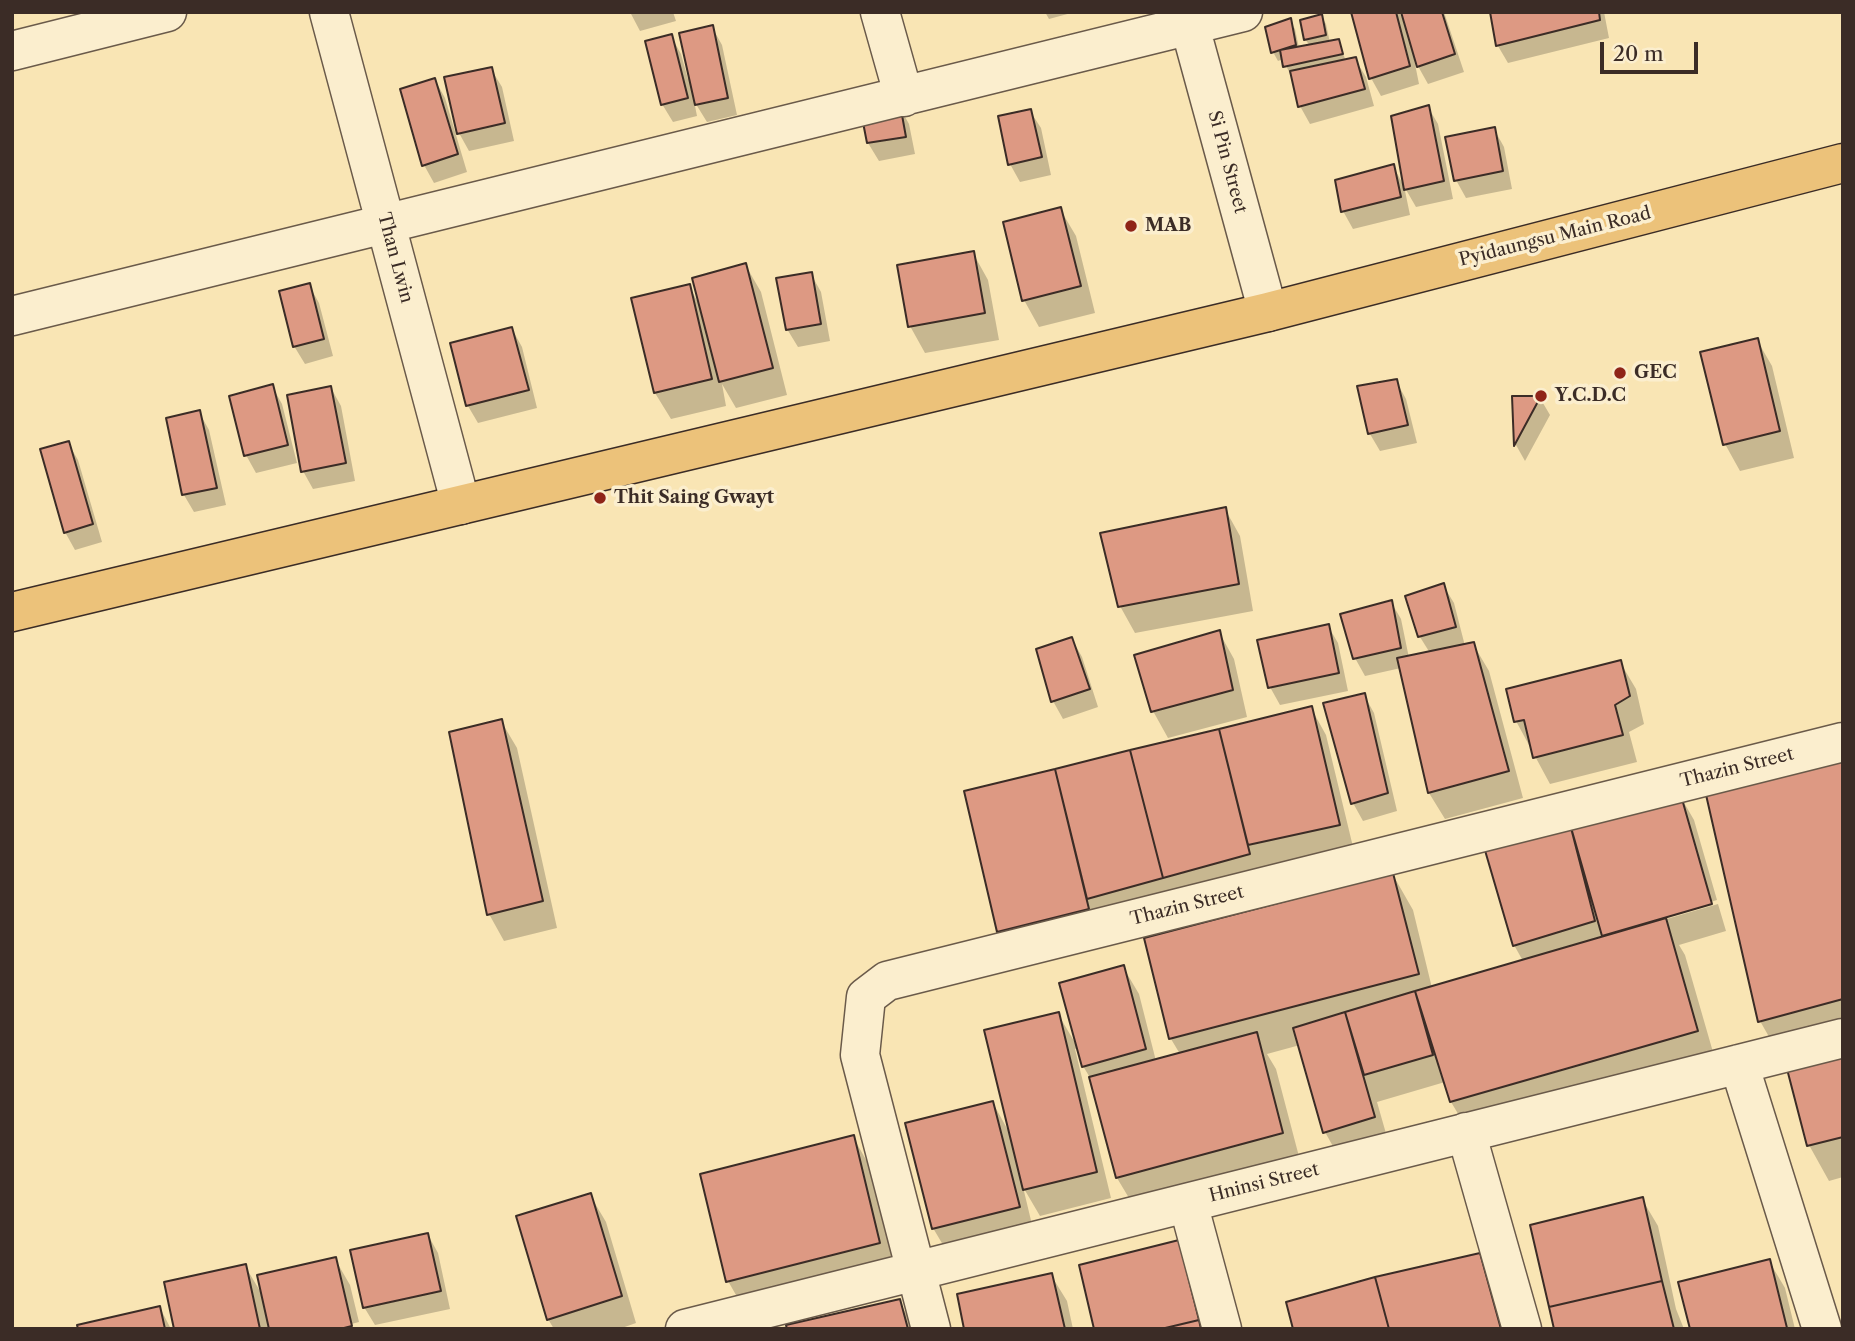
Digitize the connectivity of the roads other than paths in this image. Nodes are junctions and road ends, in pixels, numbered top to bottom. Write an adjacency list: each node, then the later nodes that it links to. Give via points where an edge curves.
1 (167, 12): 6 (street)
2 (329, 12): 9 (street, Than Lwin)
3 (880, 12): 7 (street)
4 (1243, 12): 5 (street)
5 (1188, 20): 7 (street); 10 (street, Si Pin Street)
6 (12, 51)
7 (904, 97): 9 (street)
8 (1843, 163): 10 (main road, Pyidaungsu Main Road)
9 (386, 225): 11 (street); 12 (street, Than Lwin)
10 (1268, 312): 12 (main road, Pyidaungsu Main Road)
11 (12, 316)
12 (461, 505): 13 (main road, Pyidaungsu Main Road)
13 (12, 612)
14 (1843, 742): 19 (street, Thazin Street, via 887,981 866,997 860,1055)
15 (1843, 1038): 16 (street, Hninsi Street)
16 (1739, 1064): 17 (street, Hninsi Street); 24 (street)
17 (1466, 1132): 18 (street, Hninsi Street); 23 (street)
18 (1188, 1203): 19 (street, Hninsi Street); 22 (street)
19 (916, 1271): 20 (street, Hninsi Street); 21 (street, Thazin Street)
20 (685, 1329)
21 (931, 1329)
22 (1222, 1329)
23 (1522, 1329)
24 (1822, 1329)

